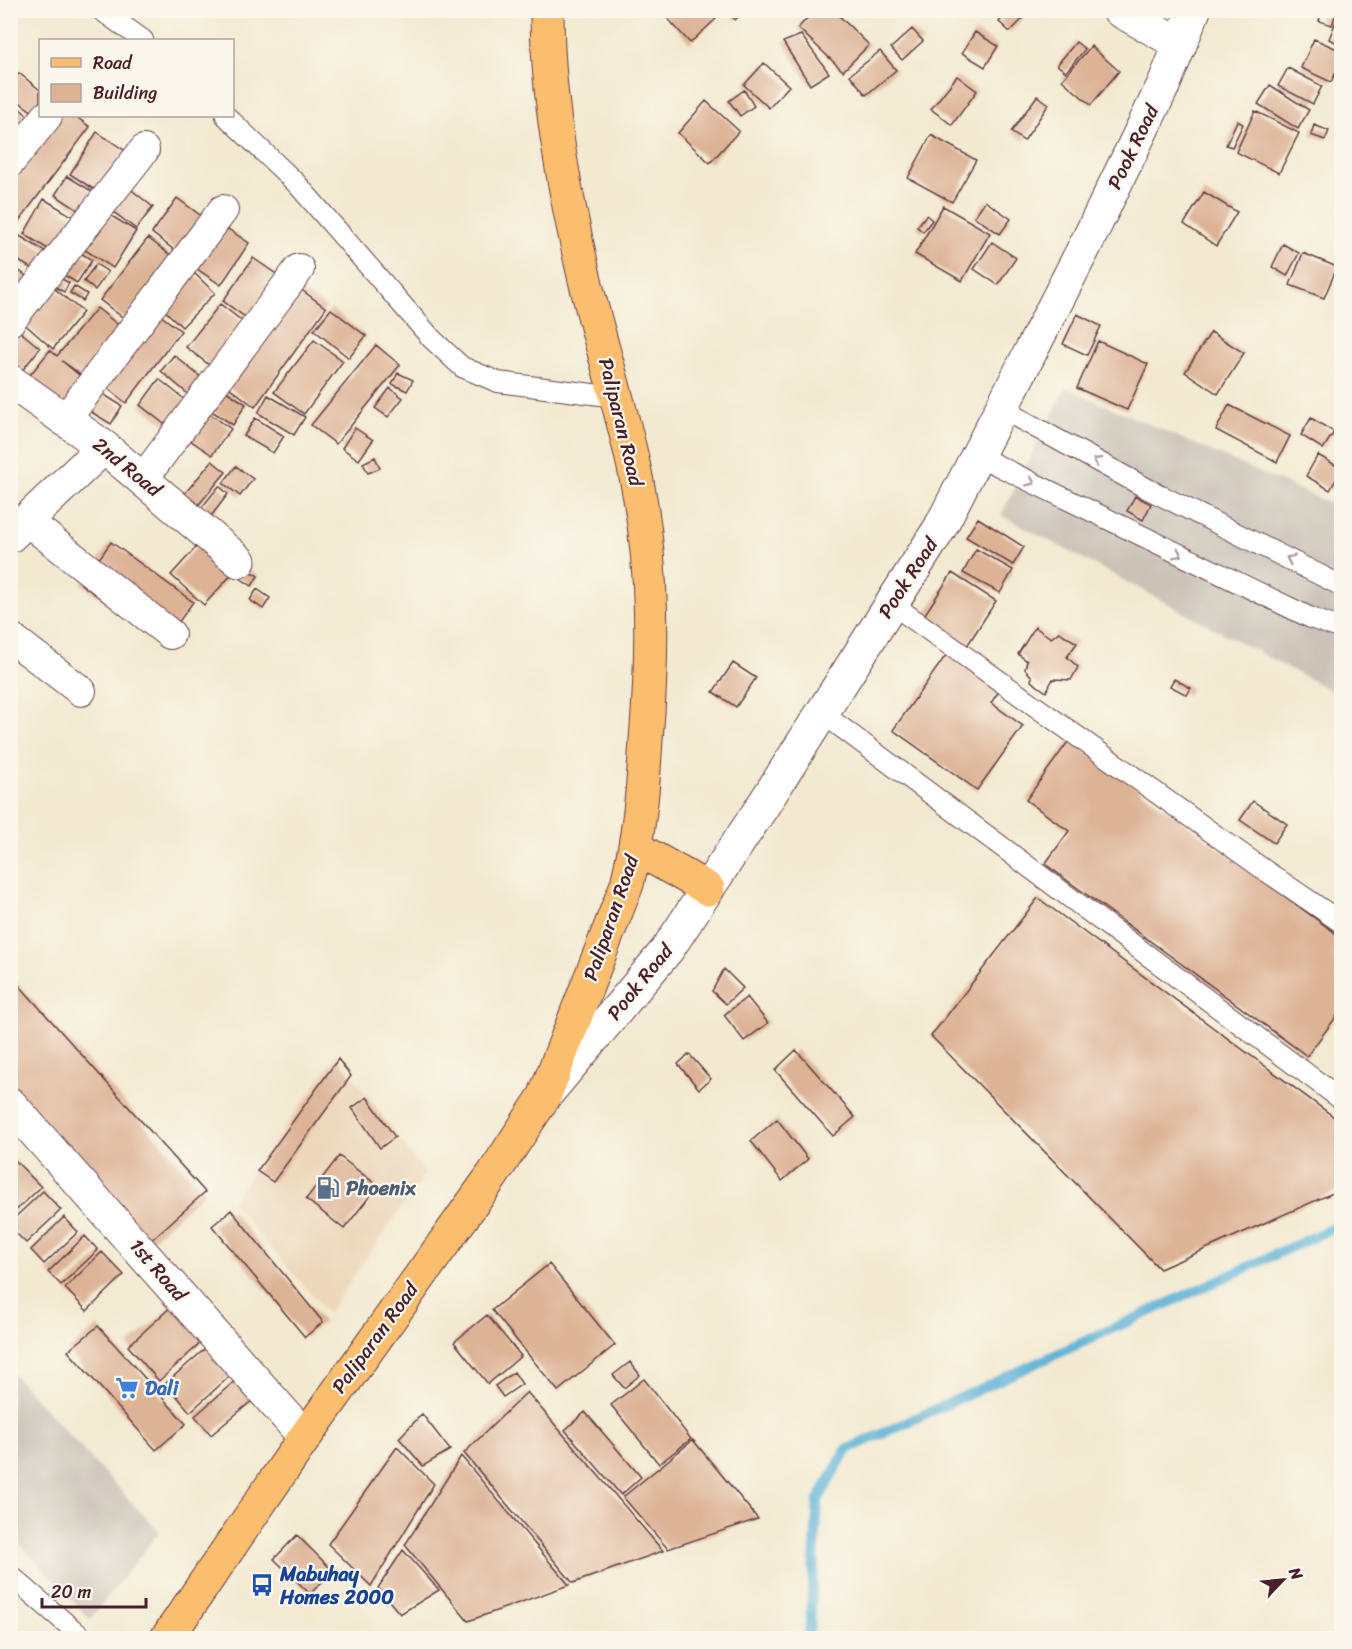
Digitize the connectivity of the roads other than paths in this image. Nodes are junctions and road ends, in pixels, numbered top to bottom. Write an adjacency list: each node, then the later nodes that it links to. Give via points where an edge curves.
1 (101, 10): 5 (lane)
2 (547, 10): 15 (main road, Paliparan Road, via 558,147 582,267)
3 (1119, 10): 6 (street)
4 (1194, 10): 6 (street, Pook Road)
5 (142, 39)
6 (1180, 44): 16 (street, Pook Road, via 1091,234)
7 (46, 117): 10 (street)
8 (227, 117): 15 (lane, via 297,184 432,339 462,367 498,382)
9 (144, 150): 13 (street)
10 (10, 162)
11 (223, 210): 17 (street)
12 (299, 269): 20 (street)
13 (10, 321)
14 (10, 381): 17 (street, 2nd Road)
15 (616, 397): 30 (main road, Paliparan Road, via 637,481 648,549 652,634)
16 (1002, 409): 19 (street, Pook Road); 23 (lane, one-way to 16, via 1148,489)
17 (65, 420): 18 (street, 2nd Road)
18 (104, 447): 20 (street, 2nd Road); 21 (street)
19 (978, 456): 24 (street, Pook Road, via 940,528); 25 (lane, one-way to 25)
20 (143, 479): 22 (street, 2nd Road)
21 (18, 528): 26 (street)
22 (239, 561)
23 (1341, 586)
24 (892, 604): 29 (street, Pook Road); 32 (lane)
25 (1341, 629)
26 (170, 634)
27 (10, 637): 28 (street)
28 (81, 692)
29 (822, 712): 31 (street, Pook Road); 34 (lane)
30 (636, 848): 31 (main road); 33 (main road, Paliparan Road, via 627,884)
31 (708, 889): 33 (street, Pook Road, via 667,950)
32 (1341, 923)
33 (544, 1097): 36 (main road, Paliparan Road)
34 (1341, 1100)
35 (10, 1104): 36 (street, 1st Road)
36 (305, 1437): 39 (main road, Paliparan Road)
37 (10, 1575): 38 (lane)
38 (83, 1638)
39 (167, 1638)

